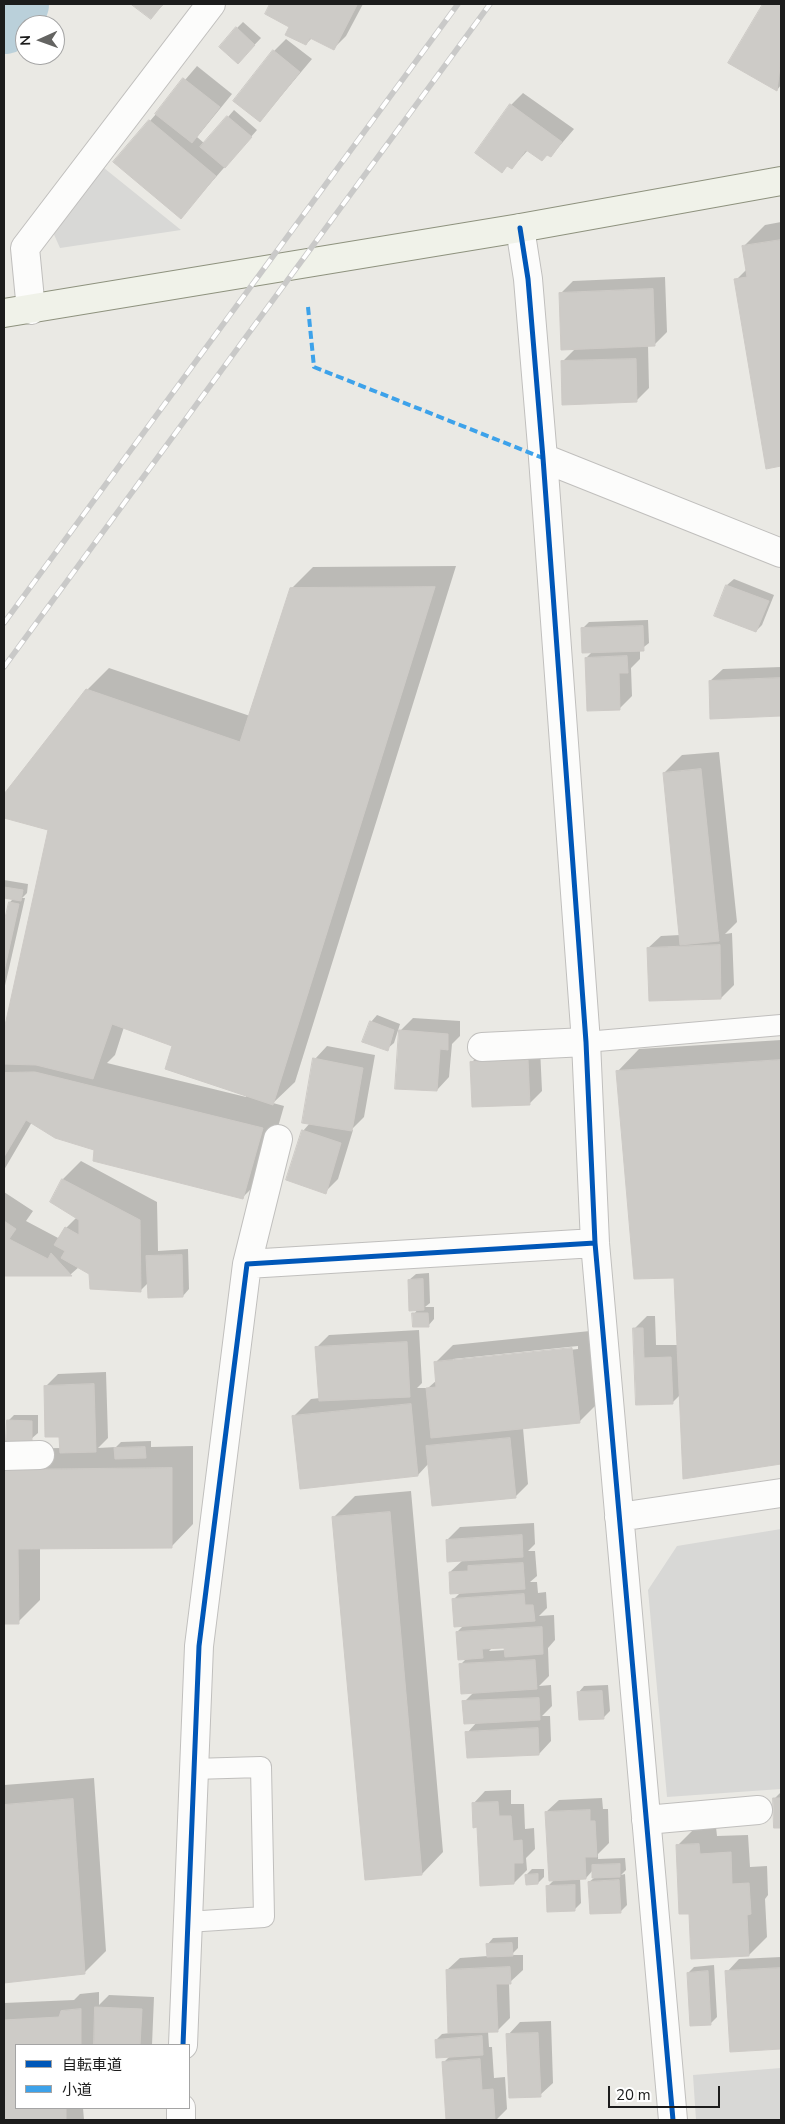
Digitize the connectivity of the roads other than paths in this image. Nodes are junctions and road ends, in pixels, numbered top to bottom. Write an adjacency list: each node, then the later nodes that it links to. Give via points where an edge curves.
1 (211, 4): 4 (street, via 25,248)
2 (781, 181): 3 (street)
3 (520, 228): 4 (street); 6 (street, via 528,279)
4 (31, 310): 5 (street)
5 (4, 314)
6 (543, 458): 7 (street); 9 (street)
7 (781, 553)
8 (781, 1024): 9 (lane)
9 (586, 1042): 10 (street); 12 (street)
10 (482, 1047)
11 (278, 1139): 13 (street)
12 (595, 1243): 13 (street); 17 (street)
13 (247, 1264): 18 (street, via 199,1646)
14 (40, 1455): 15 (street)
15 (4, 1456)
16 (781, 1493): 17 (street)
17 (619, 1516): 20 (street)
18 (193, 1769): 21 (street); 21 (lane, via 260,1767 264,1917)
19 (758, 1810): 20 (street)
20 (646, 1820): 23 (street)
21 (187, 1922): 22 (street)
22 (183, 2044)
23 (673, 2120)

